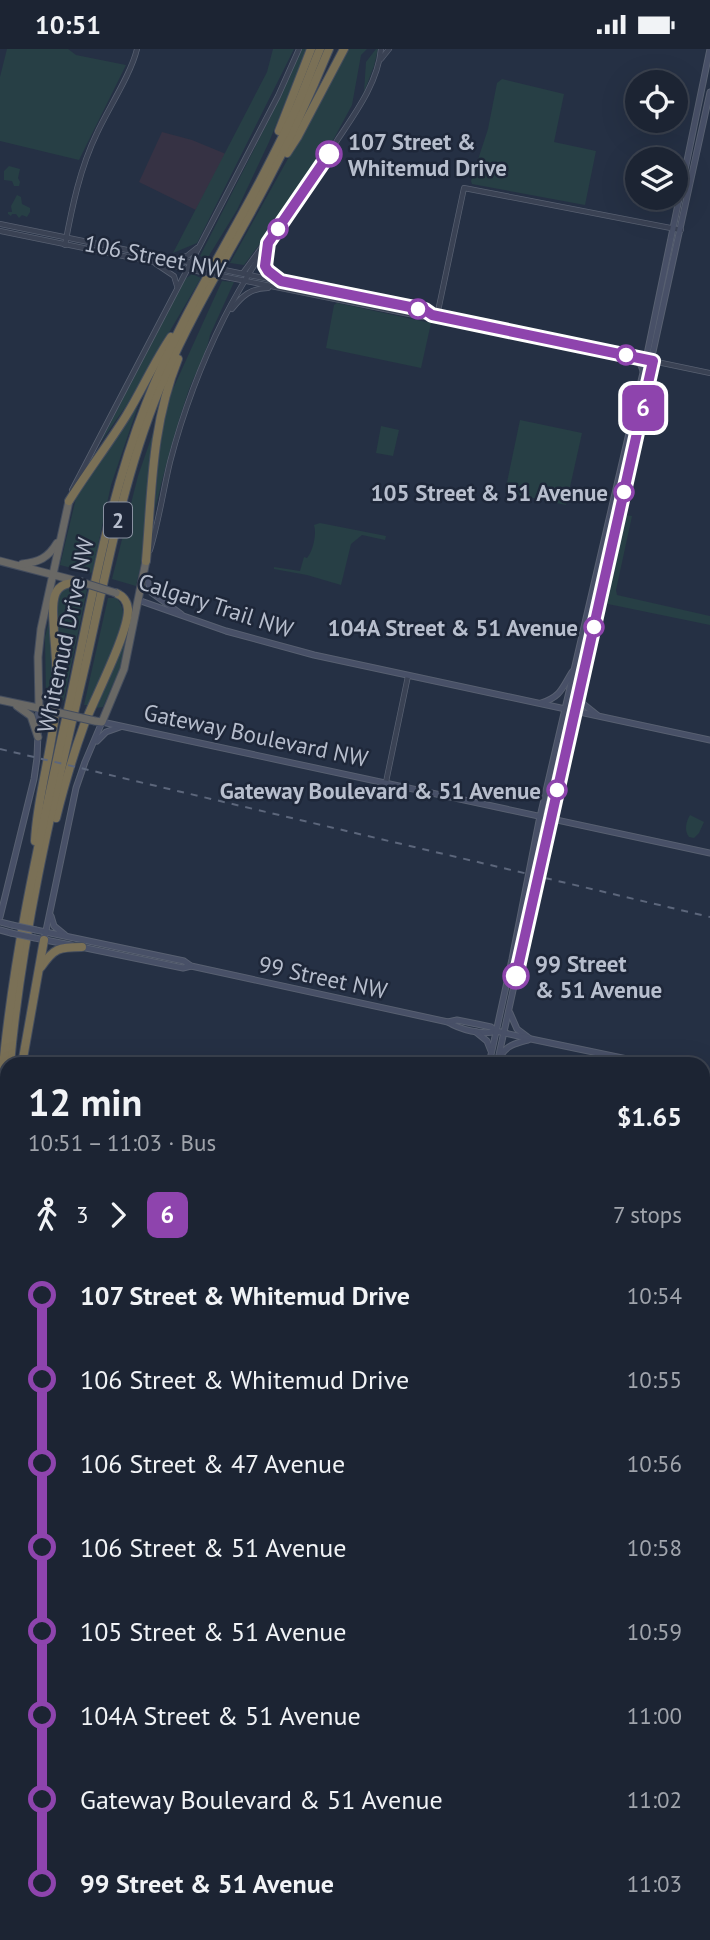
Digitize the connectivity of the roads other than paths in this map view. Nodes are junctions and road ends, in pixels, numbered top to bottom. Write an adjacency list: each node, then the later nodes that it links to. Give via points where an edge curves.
1 (137, 49): 16 (street, via 89,152)
2 (299, 49): 19 (street)
3 (311, 49): 12 (highway)
4 (320, 49): 12 (highway, Whitemud Drive NW / 2)
5 (330, 49): 12 (highway, Whitemud Drive NW / 2)
6 (345, 49): 12 (highway, via 298,136)
7 (381, 49): 10 (street)
8 (389, 49): 10 (street)
9 (710, 49): 14 (main road)
10 (378, 62): 17 (street, via 353,118)
11 (710, 92): 14 (main road)
12 (262, 184): 30 (highway, Whitemud Drive NW / 2); 33 (highway, Whitemud Drive NW / 2)
13 (0, 225): 16 (street, 106 Street NW)
14 (677, 229): 31 (street, via 464,188); 35 (main road)
15 (0, 231): 18 (street, 106 Street NW)
16 (66, 238): 18 (street); 20 (street, 106 Street NW)
17 (268, 243): 24 (street); 25 (street); 27 (street, via 265,266)
18 (65, 244): 21 (street, 106 Street NW)
19 (200, 245): 20 (street); 22 (street)
20 (173, 260): 22 (street, 106 Street NW)
21 (156, 263): 23 (street, 106 Street NW); 29 (street, via 176,277)
22 (191, 264): 23 (street); 24 (street, 106 Street NW, bridge)
23 (188, 269): 26 (street, 106 Street NW, bridge); 29 (street)
24 (238, 272): 25 (street, 106 Street NW); 26 (street)
25 (249, 275): 26 (street); 27 (street, 106 Street NW)
26 (242, 280): 28 (street, 106 Street NW); 32 (street)
27 (281, 281): 31 (street, 106 Street NW)
28 (279, 288): 31 (street, 106 Street NW, via 424,317); 32 (street, via 253,289)
29 (176, 291): 38 (street)
30 (187, 314): 38 (highway); 71 (highway, Whitemud Drive NW / 2, via 160,369 115,498)
31 (434, 315): 34 (street, 106 Street NW)
32 (223, 320): 41 (street, via 184,415)
33 (185, 333): 41 (highway, via 158,426); 71 (highway, Whitemud Drive NW / 2, via 148,417 118,517)
34 (632, 357): 35 (street, 106 Street NW); 37 (main road)
35 (650, 360): 36 (street, 106 Street NW); 37 (main road); 51 (main road)
36 (710, 373)
37 (643, 374): 49 (main road)
38 (69, 502): 39 (highway)
39 (60, 539): 42 (highway, via 46,558); 44 (highway)
40 (0, 561): 42 (highway, Calgary Trail NW)
41 (146, 561): 43 (highway)
42 (18, 565): 44 (highway, Calgary Trail NW)
43 (145, 572): 47 (highway); 48 (main road, via 152,593)
44 (53, 574): 45 (highway, Calgary Trail NW); 55 (highway, via 39,648)
45 (81, 582): 46 (highway, Calgary Trail NW, bridge); 71 (highway, via 61,586 54,597 56,703 35,831)
46 (116, 593): 47 (highway, Calgary Trail NW); 71 (highway, via 127,603 125,625 81,732 50,840)
47 (138, 600): 48 (main road, Calgary Trail NW); 59 (highway, via 124,669)
48 (183, 616): 50 (main road, Calgary Trail NW, via 282,647)
49 (575, 668): 54 (main road, via 557,696); 56 (main road)
50 (408, 676): 54 (main road, Calgary Trail NW); 64 (street)
51 (580, 687): 57 (main road); 58 (main road, via 582,703)
52 (0, 700): 53 (highway, Gateway Boulevard NW)
53 (11, 702): 55 (highway, Gateway Boulevard NW); 61 (highway, via 31,716)
54 (538, 704): 56 (main road, Calgary Trail NW)
55 (43, 709): 59 (highway, Gateway Boulevard NW, bridge); 61 (main road)
56 (565, 709): 57 (main road, Calgary Trail NW); 65 (main road)
57 (575, 712): 58 (main road, Calgary Trail NW); 66 (main road)
58 (600, 717): 62 (main road, Calgary Trail NW)
59 (99, 721): 60 (main road, Gateway Boulevard NW); 63 (main road)
60 (122, 726): 63 (main road, via 101,737); 64 (main road, Gateway Boulevard NW)
61 (38, 737): 73 (main road, via 34,779)
62 (710, 740)
63 (85, 762): 72 (main road)
64 (386, 782): 65 (main road, Gateway Boulevard NW)
65 (540, 816): 66 (main road, Gateway Boulevard NW); 68 (main road)
66 (550, 818): 67 (main road, Gateway Boulevard NW); 69 (main road)
67 (567, 822): 69 (main road, via 553,826); 70 (main road, Gateway Boulevard NW)
68 (538, 828): 69 (main road); 82 (main road)
69 (545, 843): 81 (main road)
70 (710, 853)
71 (37, 867): 90 (highway, Whitemud Drive NW, via 10,996); 91 (highway, Whitemud Drive NW)
72 (50, 909): 76 (main road); 77 (main road, via 54,926)
73 (0, 917)
74 (0, 922): 76 (main road, 99 Street NW, bridge, via 36,930)
75 (0, 930): 76 (main road, 99 Street NW, bridge)
76 (41, 937): 77 (main road, 99 Street NW); 78 (main road, 99 Street NW); 80 (highway)
77 (68, 937): 79 (main road, 99 Street NW)
78 (82, 947): 79 (main road, 99 Street NW); 80 (highway, via 55,950)
79 (191, 966): 83 (main road, 99 Street NW)
80 (37, 972): 92 (highway)
81 (509, 1007): 87 (main road); 88 (main road, via 515,1025)
82 (501, 1009): 84 (main road, via 490,1022); 86 (main road)
83 (448, 1022): 84 (main road, 99 Street NW); 85 (main road, 99 Street NW)
84 (477, 1024): 86 (main road, 99 Street NW)
85 (473, 1030): 86 (main road, 99 Street NW); 89 (main road, via 487,1041)
86 (496, 1031): 87 (main road, 99 Street NW); 89 (main road)
87 (504, 1033): 88 (main road, 99 Street NW); 93 (main road)
88 (531, 1039): 94 (main road, via 505,1049); 95 (main road, 99 Street NW)
89 (491, 1056)
90 (4, 1057)
91 (11, 1057)
92 (23, 1057)
93 (498, 1057)
94 (500, 1057)
95 (618, 1057)

